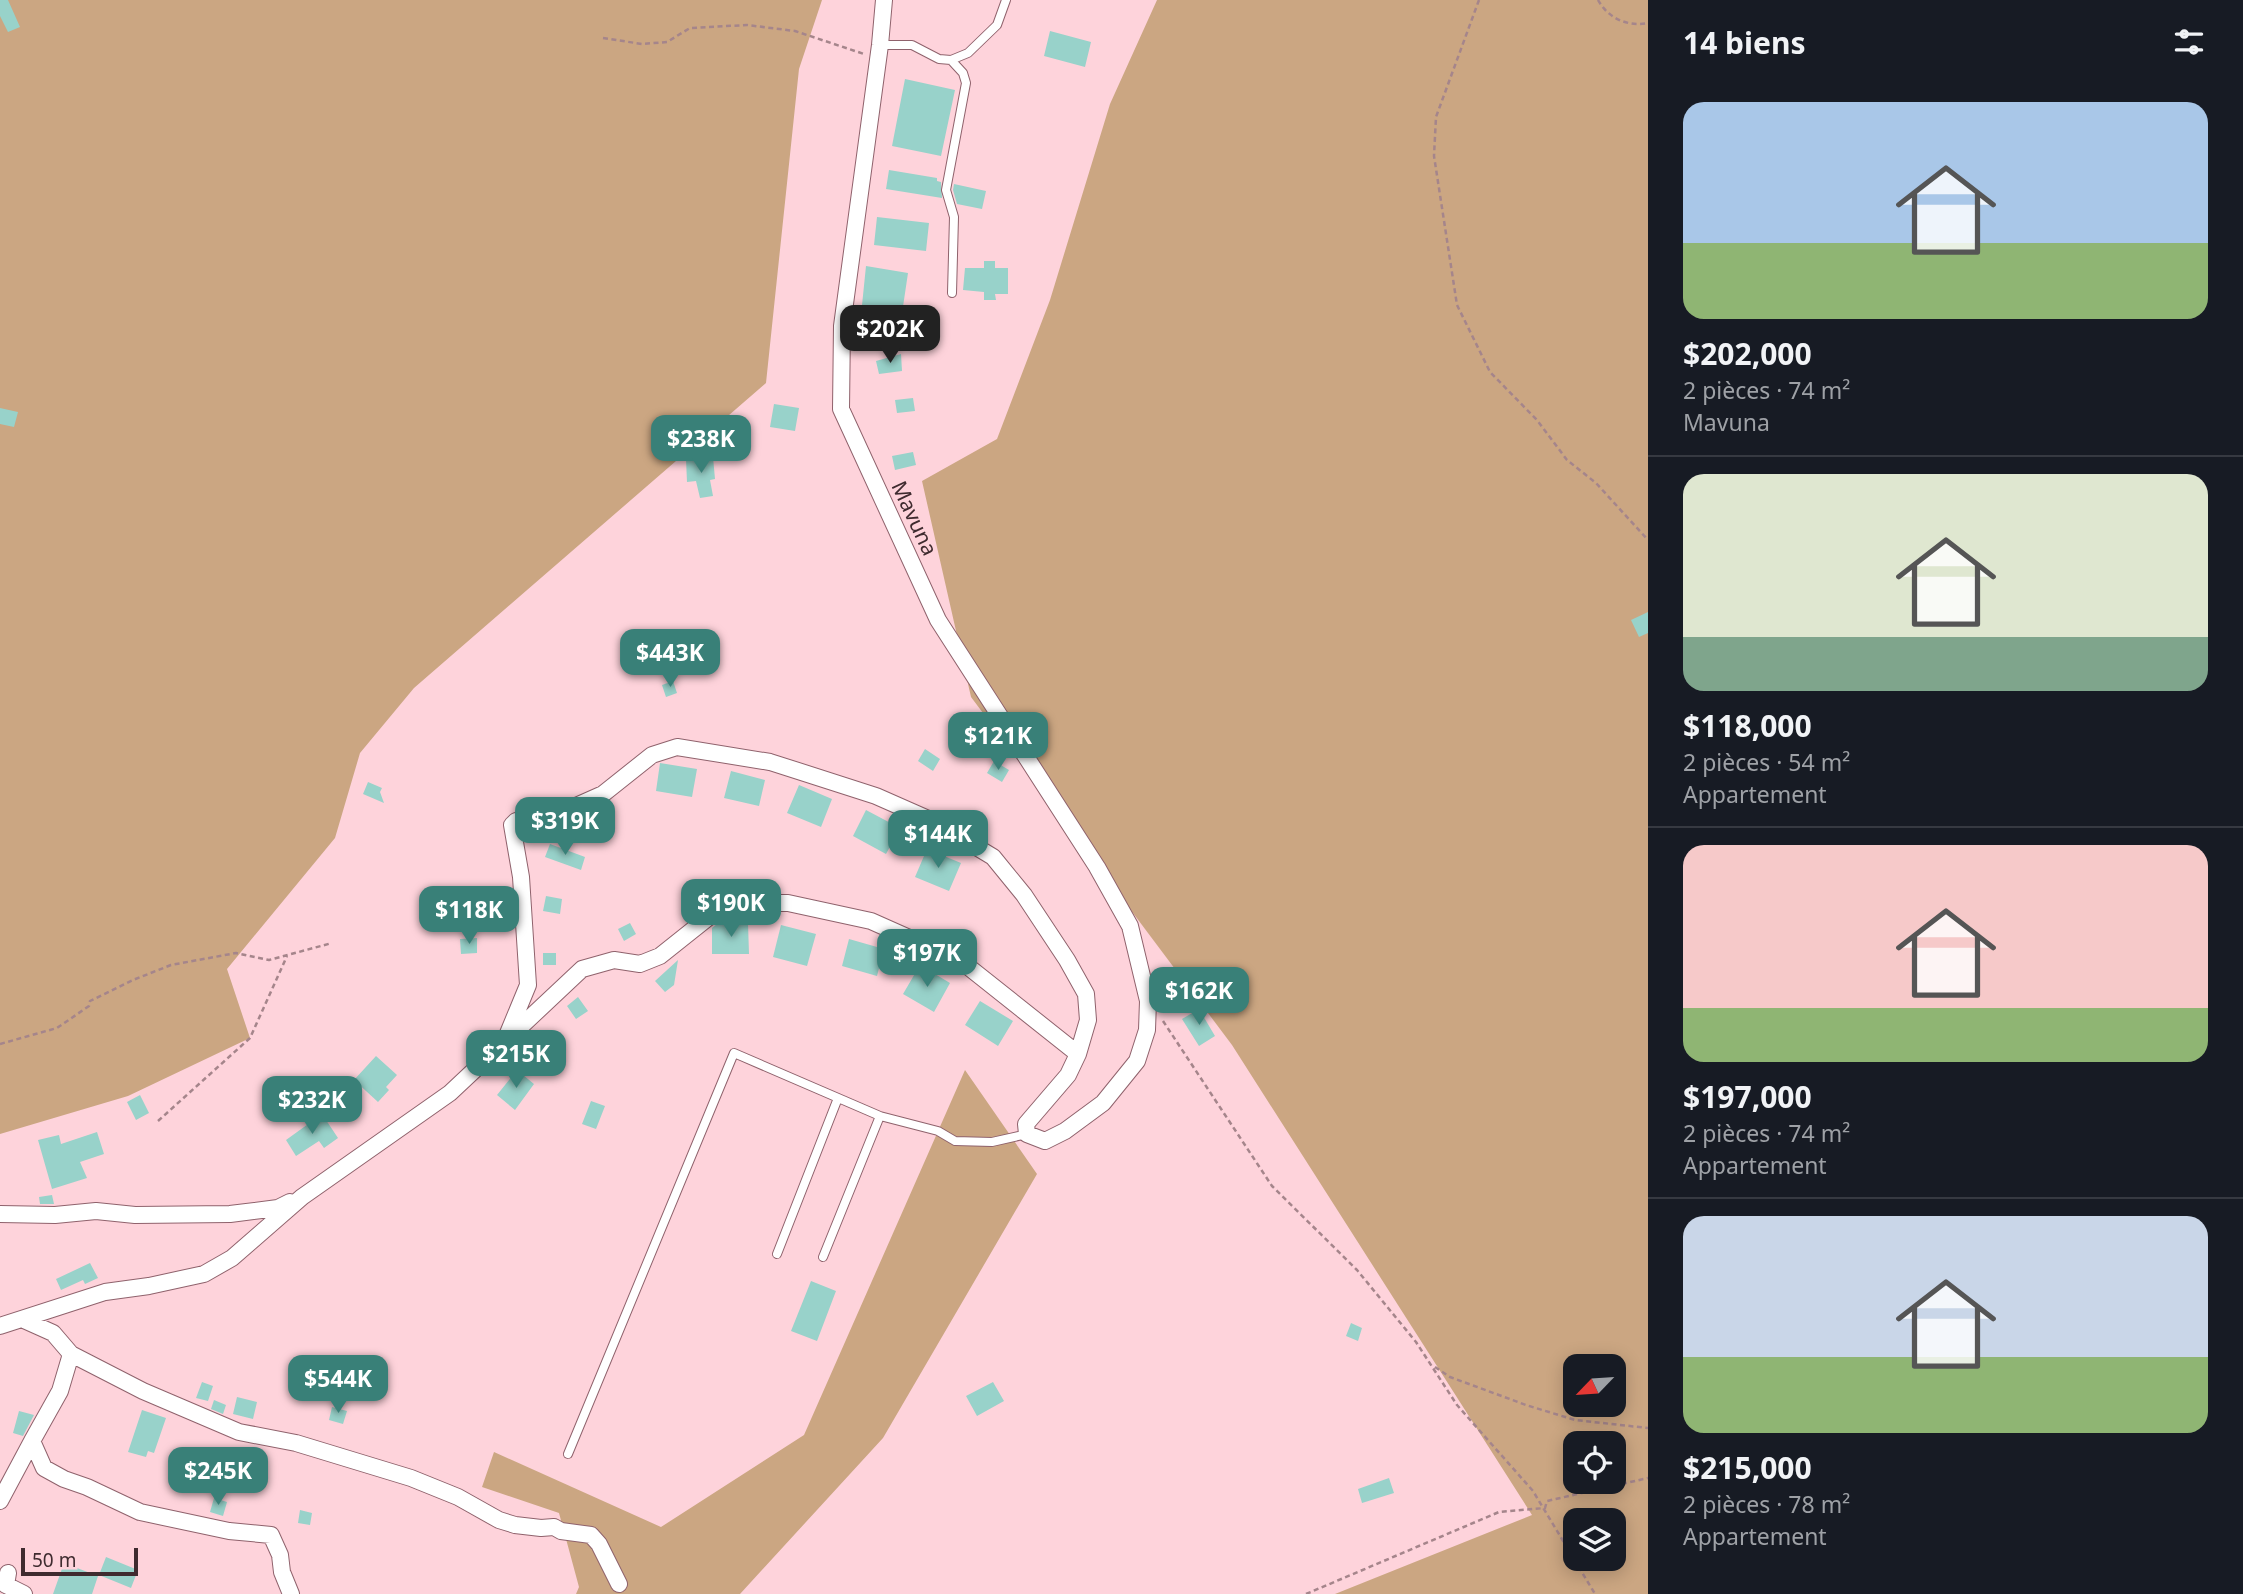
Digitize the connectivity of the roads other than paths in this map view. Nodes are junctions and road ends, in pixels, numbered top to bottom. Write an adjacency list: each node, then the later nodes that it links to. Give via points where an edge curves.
1 (884, 0): 3 (street, Mavuna)
2 (1006, 0): 4 (lane, via 997,25 968,53)
3 (879, 52): 4 (lane, via 912,45); 10 (street, Mavuna, via 842,326 841,409 938,620 1130,926 1148,1001 1147,1030 1137,1061 1103,1103 1045,1140)
4 (951, 61): 5 (lane, via 966,83 946,190 954,217)
5 (952, 293)
6 (504, 1043): 7 (street, via 582,970 614,960 640,964 660,956 719,909 740,903 788,903 871,921 961,961); 7 (street, via 528,985 521,877 512,825 591,799 652,755 677,747 770,762 876,796 935,822 993,857 1024,895 1086,994 1088,1020); 11 (street, via 450,1093)
7 (1078, 1054): 10 (street, via 1068,1075 1026,1124)
8 (838, 1098): 9 (lane); 13 (lane); 19 (lane, via 734,1054)
9 (880, 1116): 10 (lane, via 937,1131 955,1141 992,1142); 14 (lane)
10 (1027, 1135)
11 (302, 1197): 12 (street, via 278,1208 230,1214); 15 (street, via 232,1258 204,1274 105,1293)
12 (0, 1214)
13 (776, 1254)
14 (823, 1256)
15 (24, 1320): 16 (street); 17 (street, via 53,1333)
16 (0, 1326)
17 (71, 1354): 18 (street, via 60,1391); 22 (street, via 239,1432 296,1443 411,1478 515,1525 591,1535)
18 (32, 1441): 20 (street); 24 (street, via 44,1468 140,1512 271,1535)
19 (568, 1454)
20 (0, 1501)
21 (8, 1573): 23 (street, via 6,1585)
22 (619, 1584)
23 (24, 1594)
24 (291, 1594)

